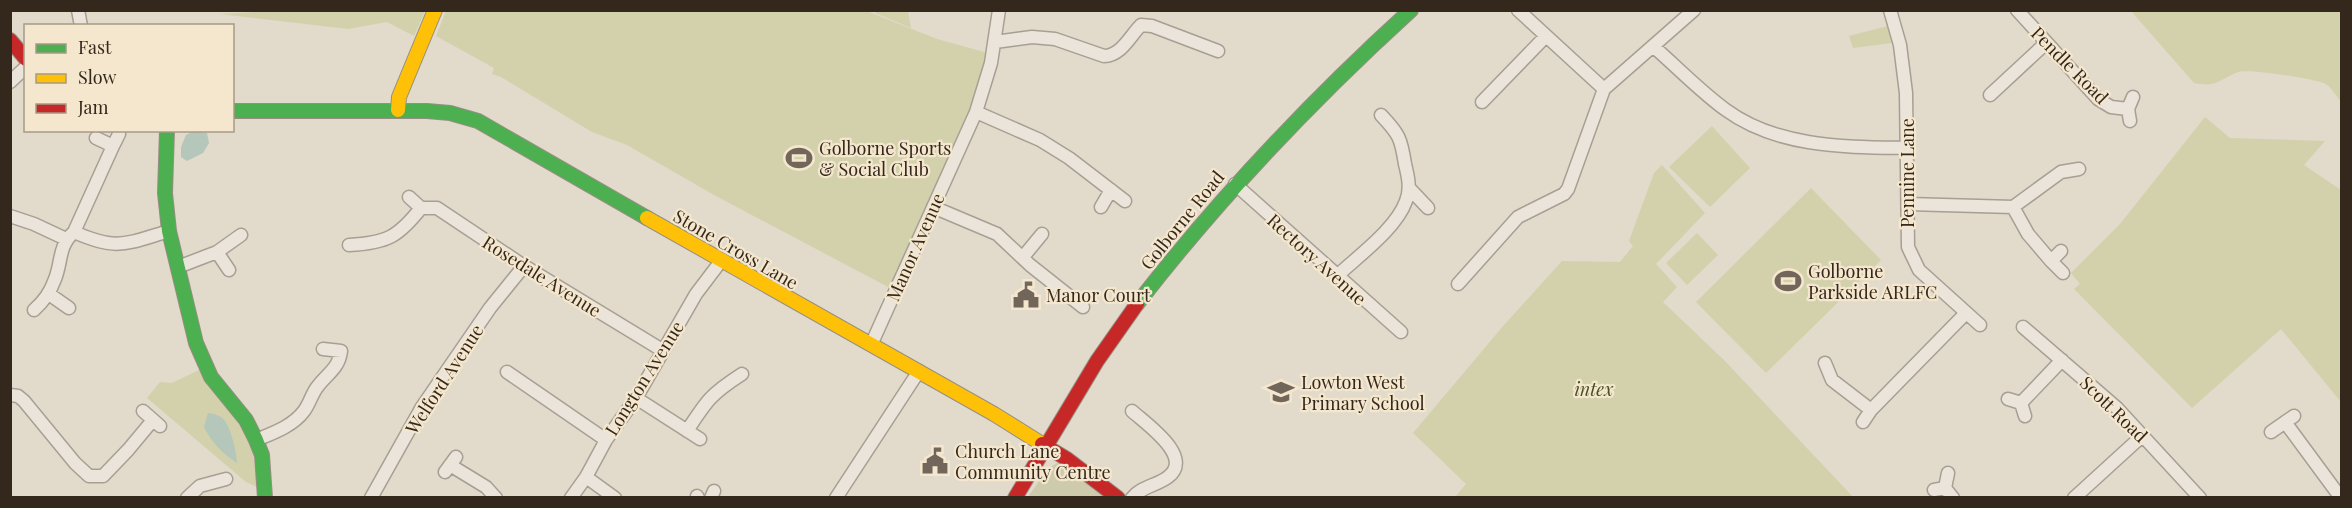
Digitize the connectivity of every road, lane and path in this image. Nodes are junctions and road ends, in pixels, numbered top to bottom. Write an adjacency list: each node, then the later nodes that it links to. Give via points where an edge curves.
1 (435, 10): 21 (street, via 399,97)
2 (999, 10): 10 (street, Manor Avenue)
3 (1411, 10): 31 (street, Golborne Road, via 1330,85)
4 (1518, 10): 8 (street)
5 (1694, 10): 12 (street)
6 (1890, 10): 29 (street, Pennine Lane, via 1904,68)
7 (2017, 10): 11 (street, Pendle Road)
8 (1545, 37): 17 (street); 19 (street)
9 (10, 40): 14 (street)
10 (995, 42): 13 (street, via 1055,39 1111,56 1141,25); 23 (street, Manor Avenue)
11 (2046, 43): 18 (street); 20 (street, Pendle Road, via 2098,99)
12 (1654, 47): 17 (street); 29 (street, via 1726,111 1766,131 1819,143)
13 (1218, 51)
14 (24, 57)
15 (24, 69): 16 (street)
16 (10, 82)
17 (1604, 89): 58 (street, via 1568,189 1518,218)
18 (1990, 95)
19 (1482, 102)
20 (2130, 109)
21 (398, 110): 22 (street, Stone Cross Lane); 51 (street, Stone Cross Lane, via 450,113 478,121)
22 (234, 111)
23 (976, 112): 33 (street, via 1040,140); 37 (street, Manor Avenue)
24 (1381, 115): 32 (street, via 1398,132)
25 (167, 132): 43 (street)
26 (119, 134): 28 (street)
27 (96, 138): 28 (street)
28 (113, 146): 46 (street)
29 (1908, 148): 36 (street, Pennine Lane)
30 (2080, 170): 39 (street, via 2061,172)
31 (1234, 184): 57 (street, Rectory Avenue); 90 (street, Golborne Road, via 1109,342)
32 (1409, 188): 41 (street); 57 (street, via 1392,224)
33 (1111, 190): 35 (street); 38 (street)
34 (409, 197): 40 (street, Rosedale Avenue)
35 (1125, 201)
36 (1908, 204): 39 (street); 63 (street, Pennine Lane, via 1907,238 1914,262)
37 (933, 207): 50 (street, via 997,234); 67 (street, Manor Avenue)
38 (1101, 207)
39 (2013, 207): 52 (street, via 2028,234)
40 (421, 208): 47 (street, via 396,235); 53 (street, Rosedale Avenue, via 437,208)
41 (1428, 208)
42 (10, 216): 46 (street)
43 (168, 231): 46 (street, via 124,244); 54 (street)
44 (1042, 234): 50 (street)
45 (242, 235): 49 (street)
46 (70, 236): 59 (street, via 60,253)
47 (350, 245)
48 (2061, 251): 52 (street)
49 (217, 252): 54 (street); 55 (street)
50 (1023, 257): 60 (street)
51 (721, 261): 67 (street, Stone Cross Lane); 69 (street, Longton Avenue)
52 (2051, 261): 56 (street)
53 (524, 266): 69 (street, Rosedale Avenue); 98 (street, Welford Avenue, via 422,407)
54 (178, 267): 88 (street, via 204,365 246,420)
55 (229, 270)
56 (2063, 273)
57 (1337, 276): 66 (street, Rectory Avenue)
58 (1458, 284)
59 (49, 294): 61 (street); 62 (street)
60 (1083, 307)
61 (69, 308)
62 (33, 310)
63 (1966, 313): 64 (street, Pennine Lane); 79 (street)
64 (1980, 325)
65 (2023, 327): 71 (street, Scott Road)
66 (1401, 332)
67 (871, 345): 72 (street, Stone Cross Lane)
68 (323, 349): 88 (street, via 341,346 336,368 320,384 306,409 286,426)
69 (662, 350): 76 (street, Longton Avenue)
70 (1824, 360): 79 (street, via 1832,380)
71 (2062, 360): 78 (street); 86 (street, Scott Road)
72 (919, 371): 90 (street, Stone Cross Lane); 102 (street)
73 (507, 372): 89 (street)
74 (742, 374): 84 (street, via 706,400)
75 (10, 395): 82 (street, via 24,401 89,476 103,476)
76 (636, 398): 84 (street); 89 (street, Longton Avenue)
77 (2008, 399): 78 (street)
78 (2021, 403): 81 (street)
79 (1871, 410): 83 (street)
80 (1132, 411): 105 (street, via 1172,448 1176,462 1171,475 1139,489)
81 (2025, 416)
82 (152, 419)
83 (1863, 422)
84 (687, 431): 87 (street)
85 (2271, 432): 108 (street, via 2289,419)
86 (2142, 436): 106 (street); 107 (street, Scott Road)
87 (700, 439)
88 (256, 440): 97 (street, via 262,455)
89 (606, 440): 93 (street, Longton Avenue)
90 (1048, 446): 103 (street, Golborne Road); 104 (street, Stone Cross Lane)
91 (450, 465): 99 (street, via 486,487)
92 (1948, 473): 95 (street)
93 (586, 477): 100 (street, Longton Avenue); 101 (street)
94 (226, 479): 96 (street, via 200,486)
95 (1944, 492)
96 (187, 498)
97 (265, 498)
98 (371, 498)
99 (496, 498)
100 (571, 498)
101 (615, 498)
102 (836, 498)
103 (1015, 498)
104 (1118, 498)
105 (1132, 498)
106 (2074, 498)
107 (2200, 498)
108 (2341, 498)

